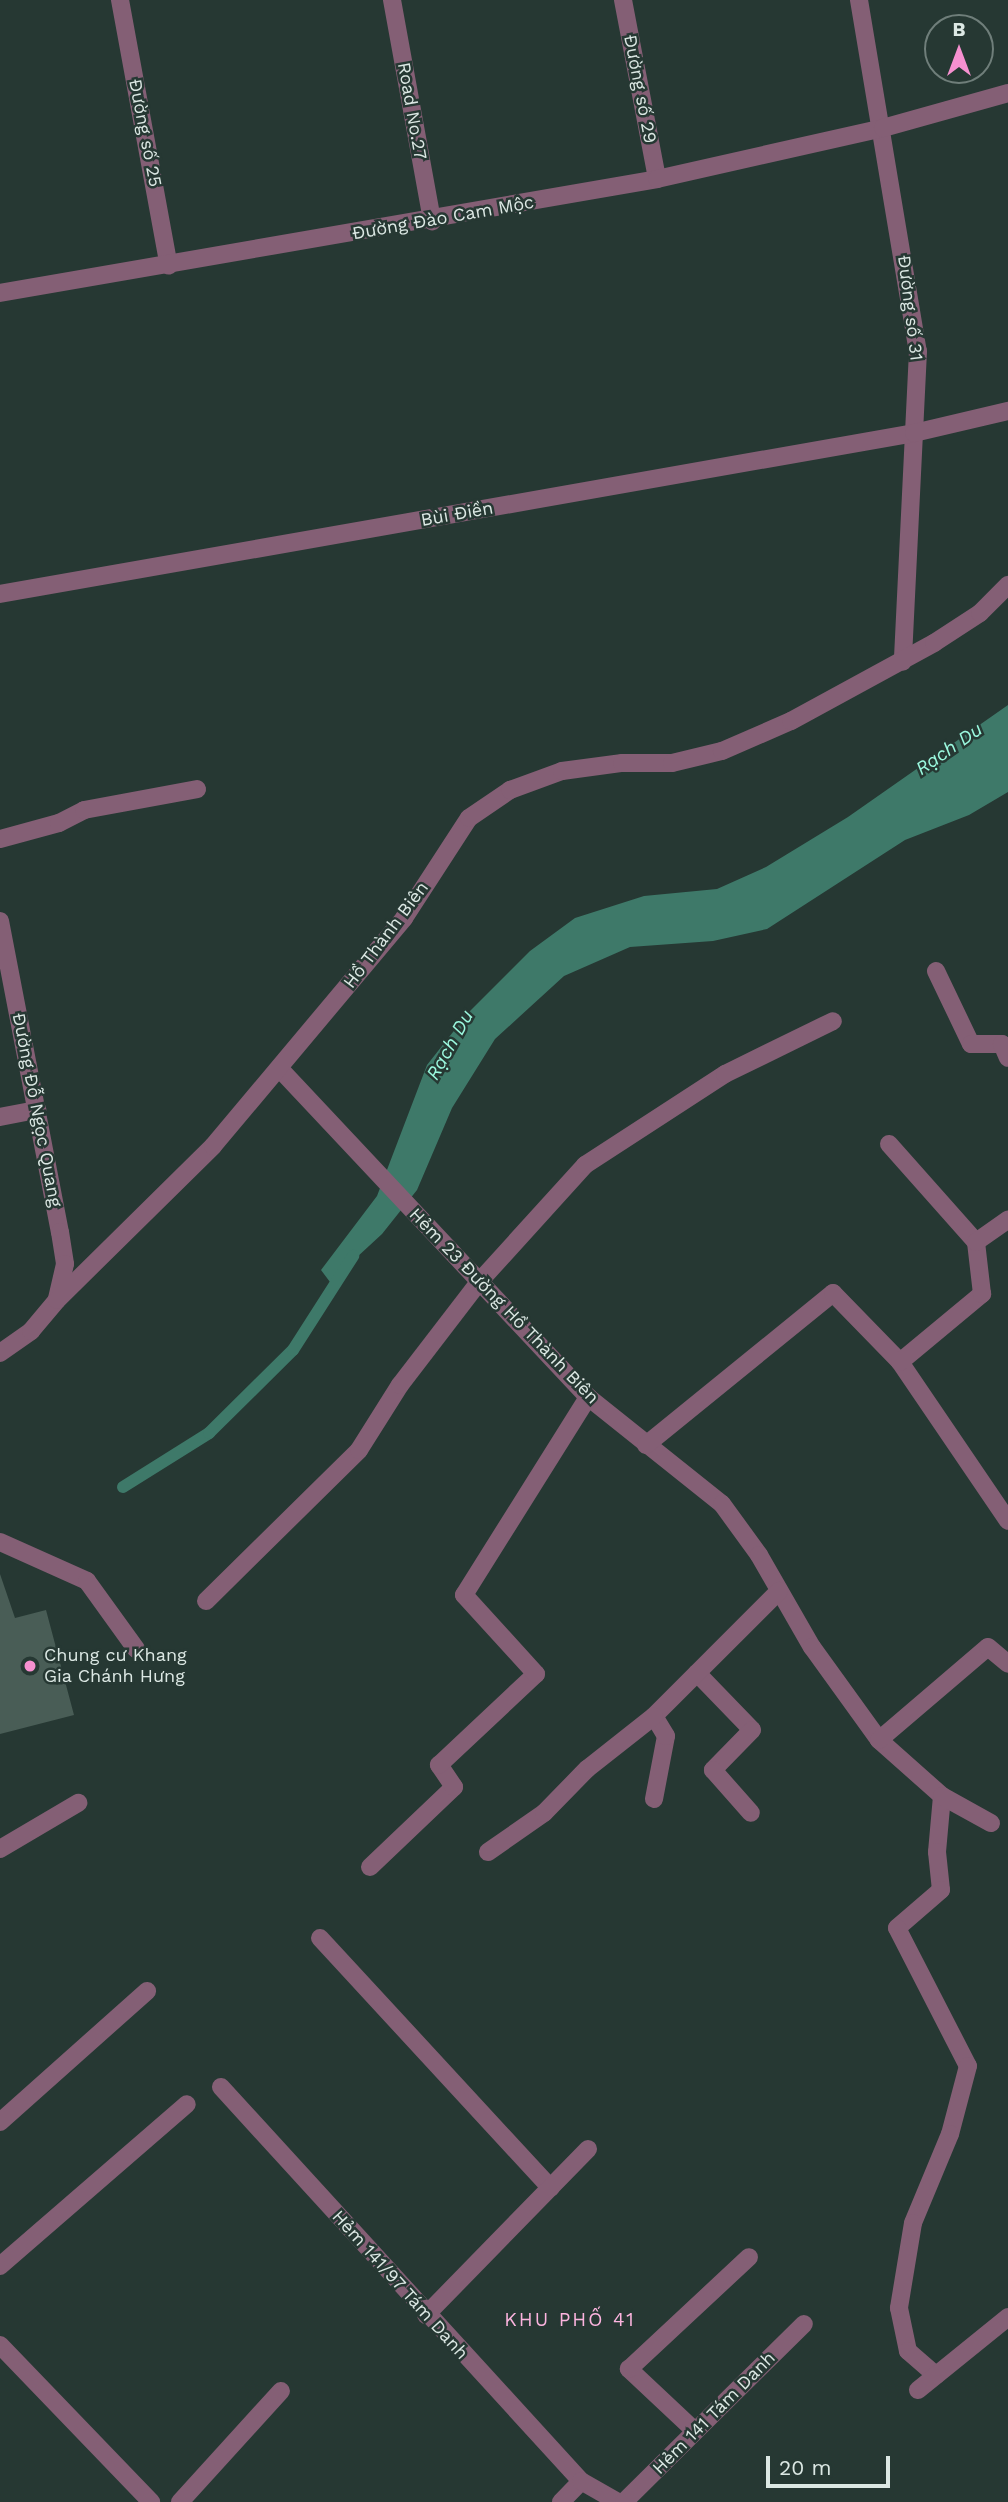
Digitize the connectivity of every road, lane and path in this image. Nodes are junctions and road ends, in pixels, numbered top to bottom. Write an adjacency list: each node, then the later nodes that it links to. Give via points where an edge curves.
1 (120, 0): 9 (street, Đường số 25)
2 (392, 0): 8 (street, Road No.27)
3 (624, 0): 7 (street, Đường số 29)
4 (859, 0): 6 (street, Đường số 31)
5 (1008, 93): 6 (street, Đường Đào Cam Mộc)
6 (883, 128): 7 (street, Đường Đào Cam Mộc); 12 (street, Đường số 31, via 918,351)
7 (657, 179): 8 (street, Đường Đào Cam Mộc)
8 (432, 221): 9 (street, Đường Đào Cam Mộc)
9 (169, 266): 10 (street, Đường Đào Cam Mộc)
10 (0, 293)
11 (1008, 411): 12 (street, Bùi Điền)
12 (914, 433): 14 (street, Bùi Điền); 15 (street, Đường số 31)
13 (1008, 585): 15 (street, Hồ Thành Biên, via 980,613)
14 (0, 594)
15 (903, 662): 22 (street, Hồ Thành Biên, via 791,721 722,751 671,763 622,763 562,771 510,790 469,818 404,918)
16 (197, 789): 17 (street, via 84,810 59,823)
17 (0, 839)
18 (0, 921): 23 (street, Đường Đỗ Ngọc Quang)
19 (936, 971): 21 (street, via 971,1044 1002,1044)
20 (833, 1021): 28 (street, via 725,1074 585,1165)
21 (1008, 1058)
22 (279, 1068): 28 (street, Hẻm 23 Đường Hồ Thành Biên); 29 (street, Hồ Thành Biên, via 213,1146)
23 (37, 1110): 24 (street); 29 (street, Đường Đỗ Ngọc Quang, via 65,1264)
24 (0, 1117)
25 (889, 1144): 27 (street)
26 (1008, 1220): 27 (street)
27 (976, 1242): 31 (street, via 982,1294)
28 (479, 1282): 32 (street, Hẻm 23 Đường Hồ Thành Biên); 37 (street, via 400,1385 359,1450)
29 (57, 1300): 30 (street, Hồ Thành Biên, via 31,1331)
30 (0, 1353)
31 (900, 1362): 33 (street, via 834,1293); 34 (street)
32 (588, 1397): 33 (street, Hẻm 23 Đường Hồ Thành Biên); 50 (street, via 464,1595 536,1674 439,1765 454,1787)
33 (646, 1445): 36 (street, Hẻm 23 Đường Hồ Thành Biên, via 722,1503)
34 (1008, 1521)
35 (0, 1542): 38 (street, via 87,1581)
36 (779, 1591): 40 (street); 42 (street, Hẻm 23 Đường Hồ Thành Biên, via 812,1647)
37 (206, 1601)
38 (136, 1649)
39 (1008, 1664): 42 (street, via 988,1647)
40 (698, 1673): 41 (street); 46 (street, via 752,1730 713,1770)
41 (654, 1716): 44 (street, via 666,1736); 49 (street, via 587,1769 544,1813)
42 (879, 1740): 43 (street, Hẻm 23 Đường Hồ Thành Biên)
43 (942, 1797): 47 (street, Hẻm 23 Đường Hồ Thành Biên); 64 (street, via 937,1852 941,1890 897,1928 968,2066 950,2134 913,2223 899,2308 908,2351)
44 (654, 1798)
45 (78, 1803): 48 (street)
46 (751, 1813)
47 (991, 1823)
48 (0, 1849)
49 (488, 1852)
50 (370, 1867)
51 (320, 1938): 57 (street)
52 (148, 1991): 55 (street)
53 (221, 2087): 60 (street, Hẻm 141/97 Tám Danh)
54 (187, 2104): 59 (street)
55 (0, 2122)
56 (588, 2149): 57 (street)
57 (551, 2188): 60 (street)
58 (749, 2257): 67 (street, via 629,2369)
59 (0, 2266)
60 (426, 2315): 68 (street, Hẻm 141/97 Tám Danh)
61 (1008, 2317): 64 (street)
62 (804, 2324): 67 (street, Hẻm 141 Tám Danh)
63 (0, 2345): 69 (street)
64 (936, 2375): 65 (street)
65 (918, 2390)
66 (281, 2391): 70 (street)
67 (695, 2431): 73 (street, Hẻm 141 Tám Danh)
68 (581, 2481): 71 (street); 72 (street)
69 (151, 2502)
70 (180, 2502)
71 (561, 2502)
72 (618, 2502)
73 (624, 2502)

